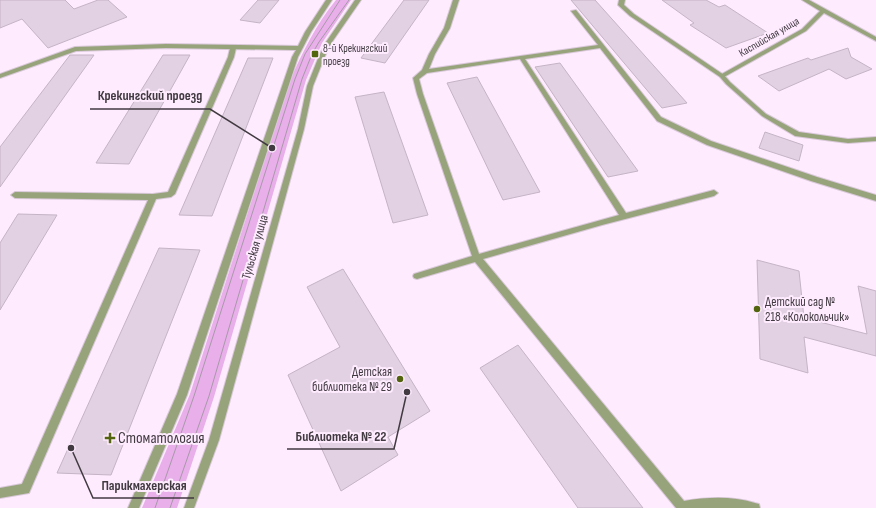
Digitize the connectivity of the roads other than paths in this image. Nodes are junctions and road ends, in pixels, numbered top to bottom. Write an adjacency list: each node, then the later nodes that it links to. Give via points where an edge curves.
1 (329, 0): 11 (street)
2 (358, 0): 27 (street, Тульская улица, via 329,42 310,86 301,129 216,432)
3 (456, 0): 13 (street, via 447,28 432,54)
4 (622, 0): 15 (street, via 621,5 632,15)
5 (805, 0): 7 (street)
6 (574, 11): 9 (street)
7 (823, 11): 8 (street); 15 (street, Каспийская улица, via 804,30)
8 (876, 39)
9 (602, 46): 12 (street); 20 (street, via 659,119 709,143)
10 (233, 48): 11 (street); 14 (street, via 166,46 75,49); 19 (street, via 171,194)
11 (299, 48): 26 (street, via 286,80 182,396)
12 (522, 58): 13 (street); 21 (street)
13 (426, 71): 22 (street, via 416,78 420,94)
14 (0, 76)
15 (722, 76): 16 (street, via 764,115 796,134 848,141)
16 (876, 139)
17 (714, 193): 21 (street)
18 (15, 195): 19 (street)
19 (152, 197): 24 (street, via 25,489)
20 (876, 198)
21 (624, 216): 22 (street)
22 (476, 257): 23 (street); 25 (street)
23 (417, 276)
24 (0, 493)
25 (683, 507): 28 (street, via 699,504 746,505)
26 (134, 508)
27 (188, 508)
28 (755, 508)

